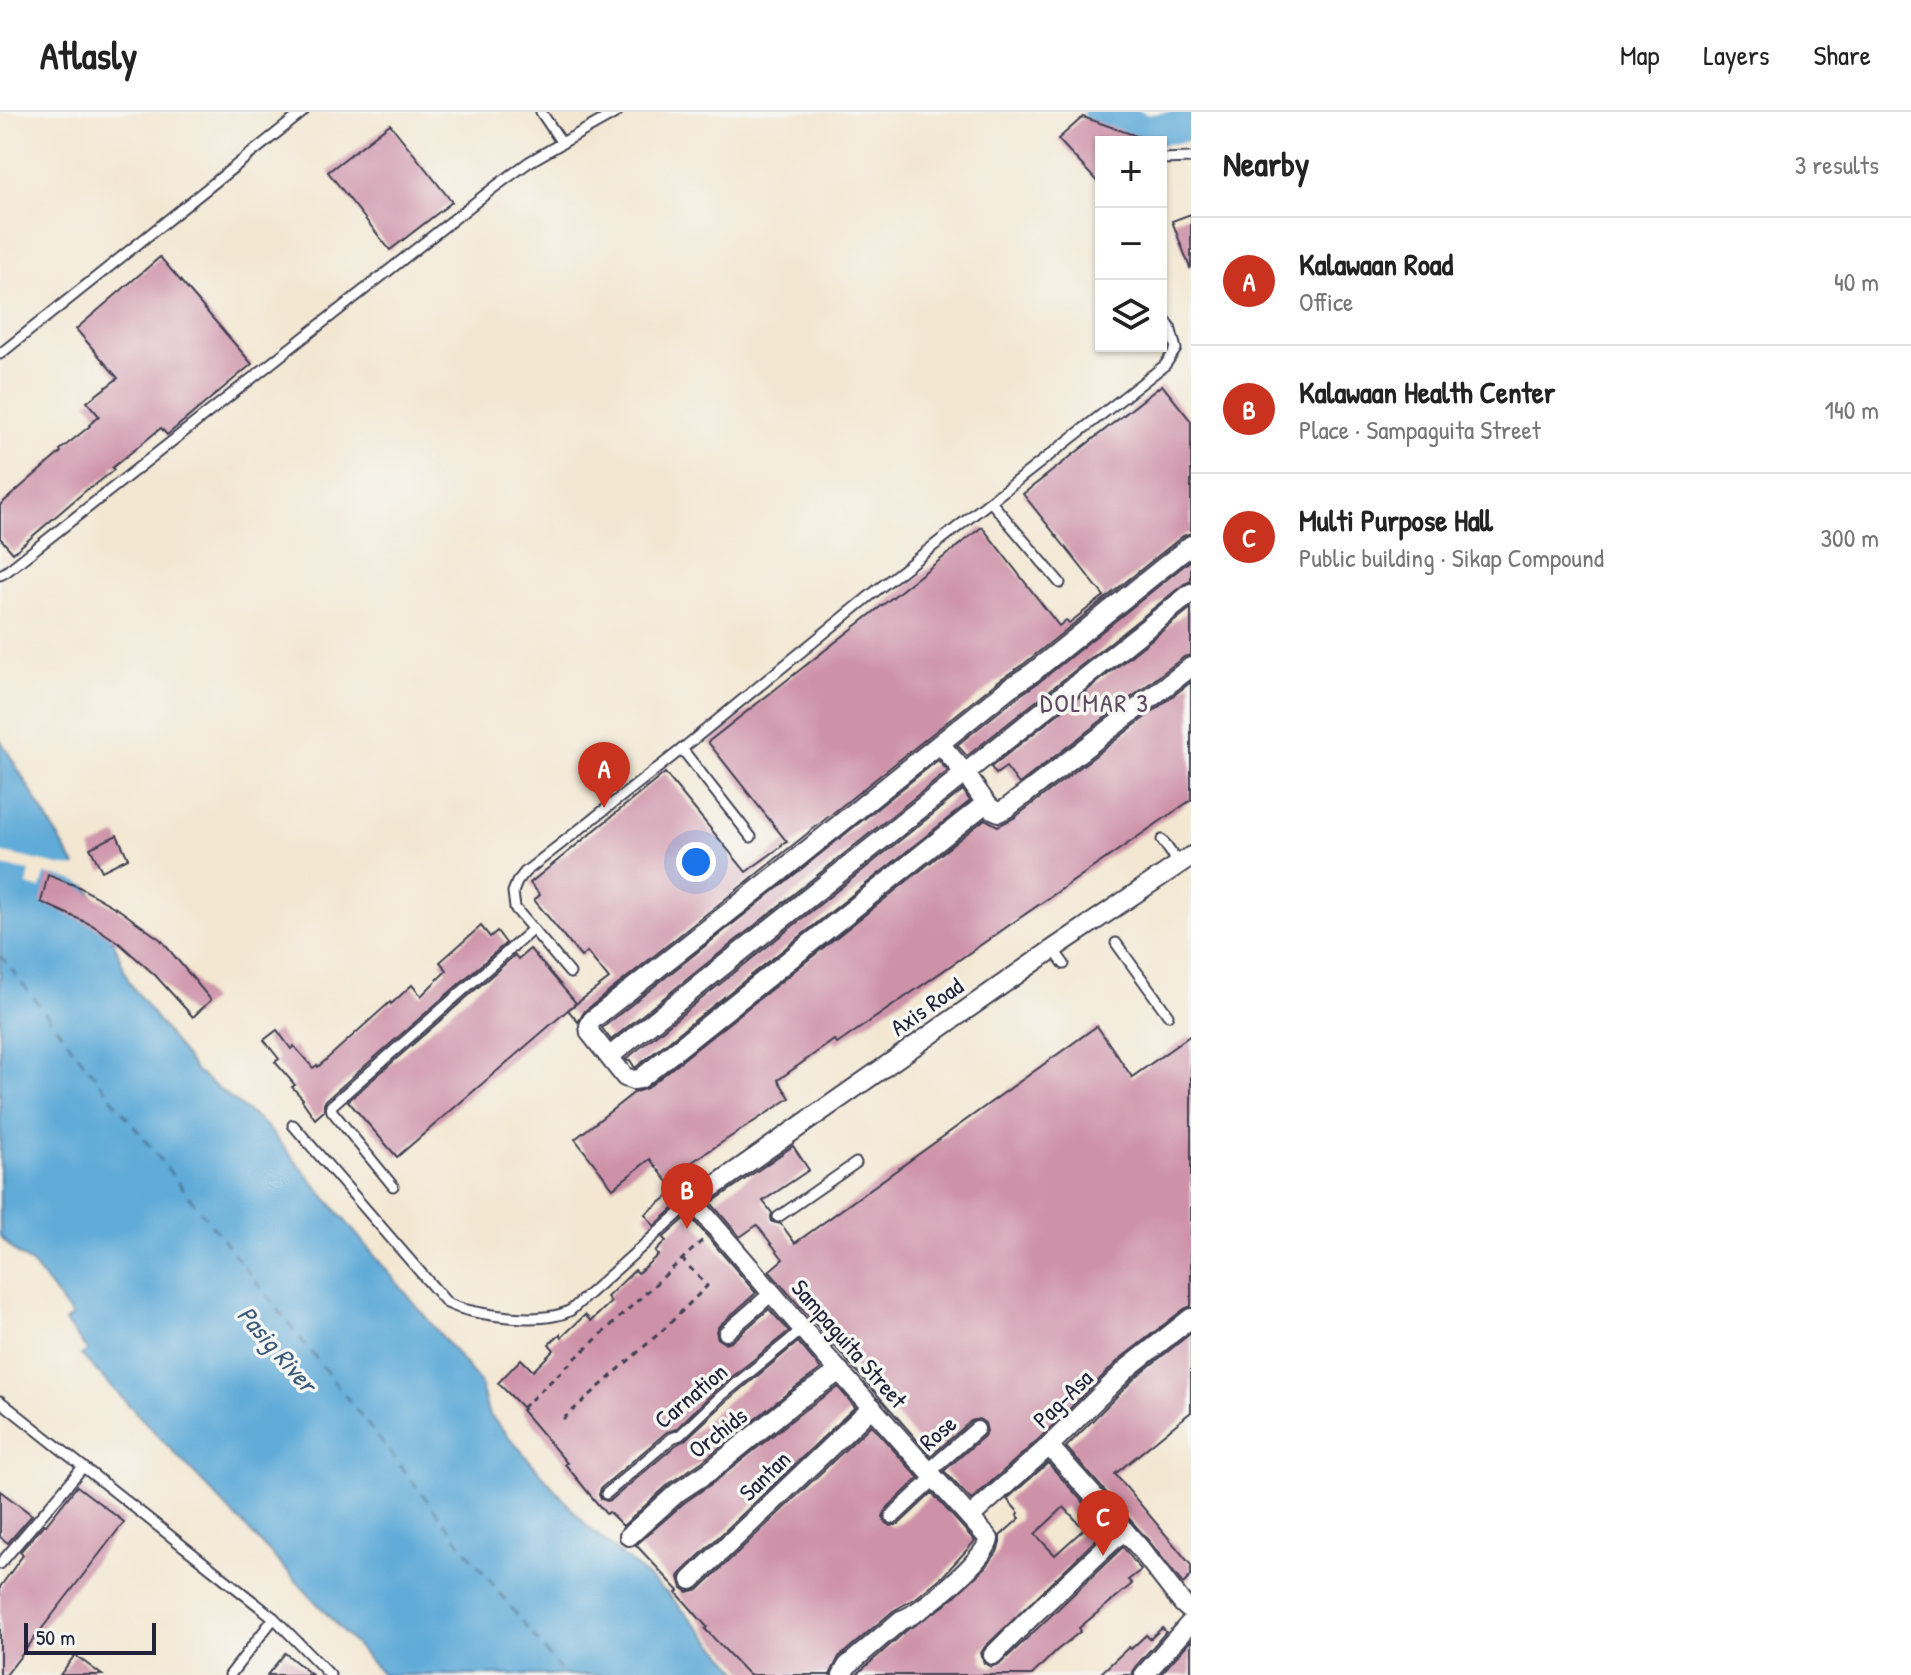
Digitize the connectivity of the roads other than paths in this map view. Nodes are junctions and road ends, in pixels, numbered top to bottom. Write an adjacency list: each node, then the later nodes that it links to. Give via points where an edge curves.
1 (303, 112): 8 (lane)
2 (541, 112): 4 (lane)
3 (617, 112): 4 (lane)
4 (562, 143): 11 (lane, via 496,186)
5 (1191, 158): 6 (lane)
6 (1167, 159)
7 (1167, 323): 9 (lane, via 1176,349 1165,365)
8 (0, 354)
9 (991, 502): 12 (lane); 16 (lane)
10 (1191, 545): 15 (street)
11 (0, 575)
12 (1060, 583)
13 (1191, 593): 17 (street)
14 (1191, 667): 18 (street, via 1007,808 999,812)
15 (940, 744): 17 (street); 26 (street, via 592,1020 590,1033)
16 (682, 749): 19 (lane); 22 (lane, via 525,872 513,892 515,908)
17 (965, 773): 18 (street); 26 (street)
18 (986, 803): 26 (street, via 640,1079 625,1077)
19 (751, 837)
20 (1162, 840): 21 (lane)
21 (1185, 860): 30 (street, Axis Road, via 1058,956)
22 (532, 930): 24 (lane); 29 (lane, via 331,1106)
23 (1116, 943): 25 (lane)
24 (570, 973)
25 (1168, 1015)
26 (610, 1056)
27 (293, 1125): 30 (lane, via 447,1303 473,1313 563,1315)
28 (856, 1163): 31 (lane)
29 (393, 1186)
30 (693, 1201): 32 (street, Sampaguita Street)
31 (778, 1217)
32 (772, 1293): 34 (street, Sampaguita Street); 35 (street)
33 (1191, 1318): 40 (street, Pag-Asa, via 1129,1367)
34 (803, 1329): 36 (street, Sampaguita Street); 43 (lane, Carnation)
35 (726, 1333)
36 (840, 1371): 38 (street, Sampaguita Street); 47 (street, Orchids, via 678,1492)
37 (0, 1401): 41 (lane)
38 (872, 1407): 42 (street, Sampaguita Street); 49 (street, Santan)
39 (977, 1429): 42 (street, Rose)
40 (1049, 1446): 45 (street, Pag-Asa); 46 (street)
41 (83, 1467): 48 (lane); 51 (lane)
42 (932, 1474): 44 (street, Rose); 45 (street, Sampaguita Street)
43 (606, 1494)
44 (893, 1516)
45 (971, 1516): 56 (street, Sampaguita Street, via 989,1539 986,1550)
46 (1124, 1530): 50 (street); 53 (street)
47 (629, 1536)
48 (0, 1564)
49 (691, 1580)
50 (1191, 1611)
51 (274, 1618): 54 (lane); 55 (lane)
52 (1191, 1622): 57 (street)
53 (993, 1655)
54 (230, 1675)
55 (330, 1675)
56 (842, 1675)
57 (1144, 1675)

